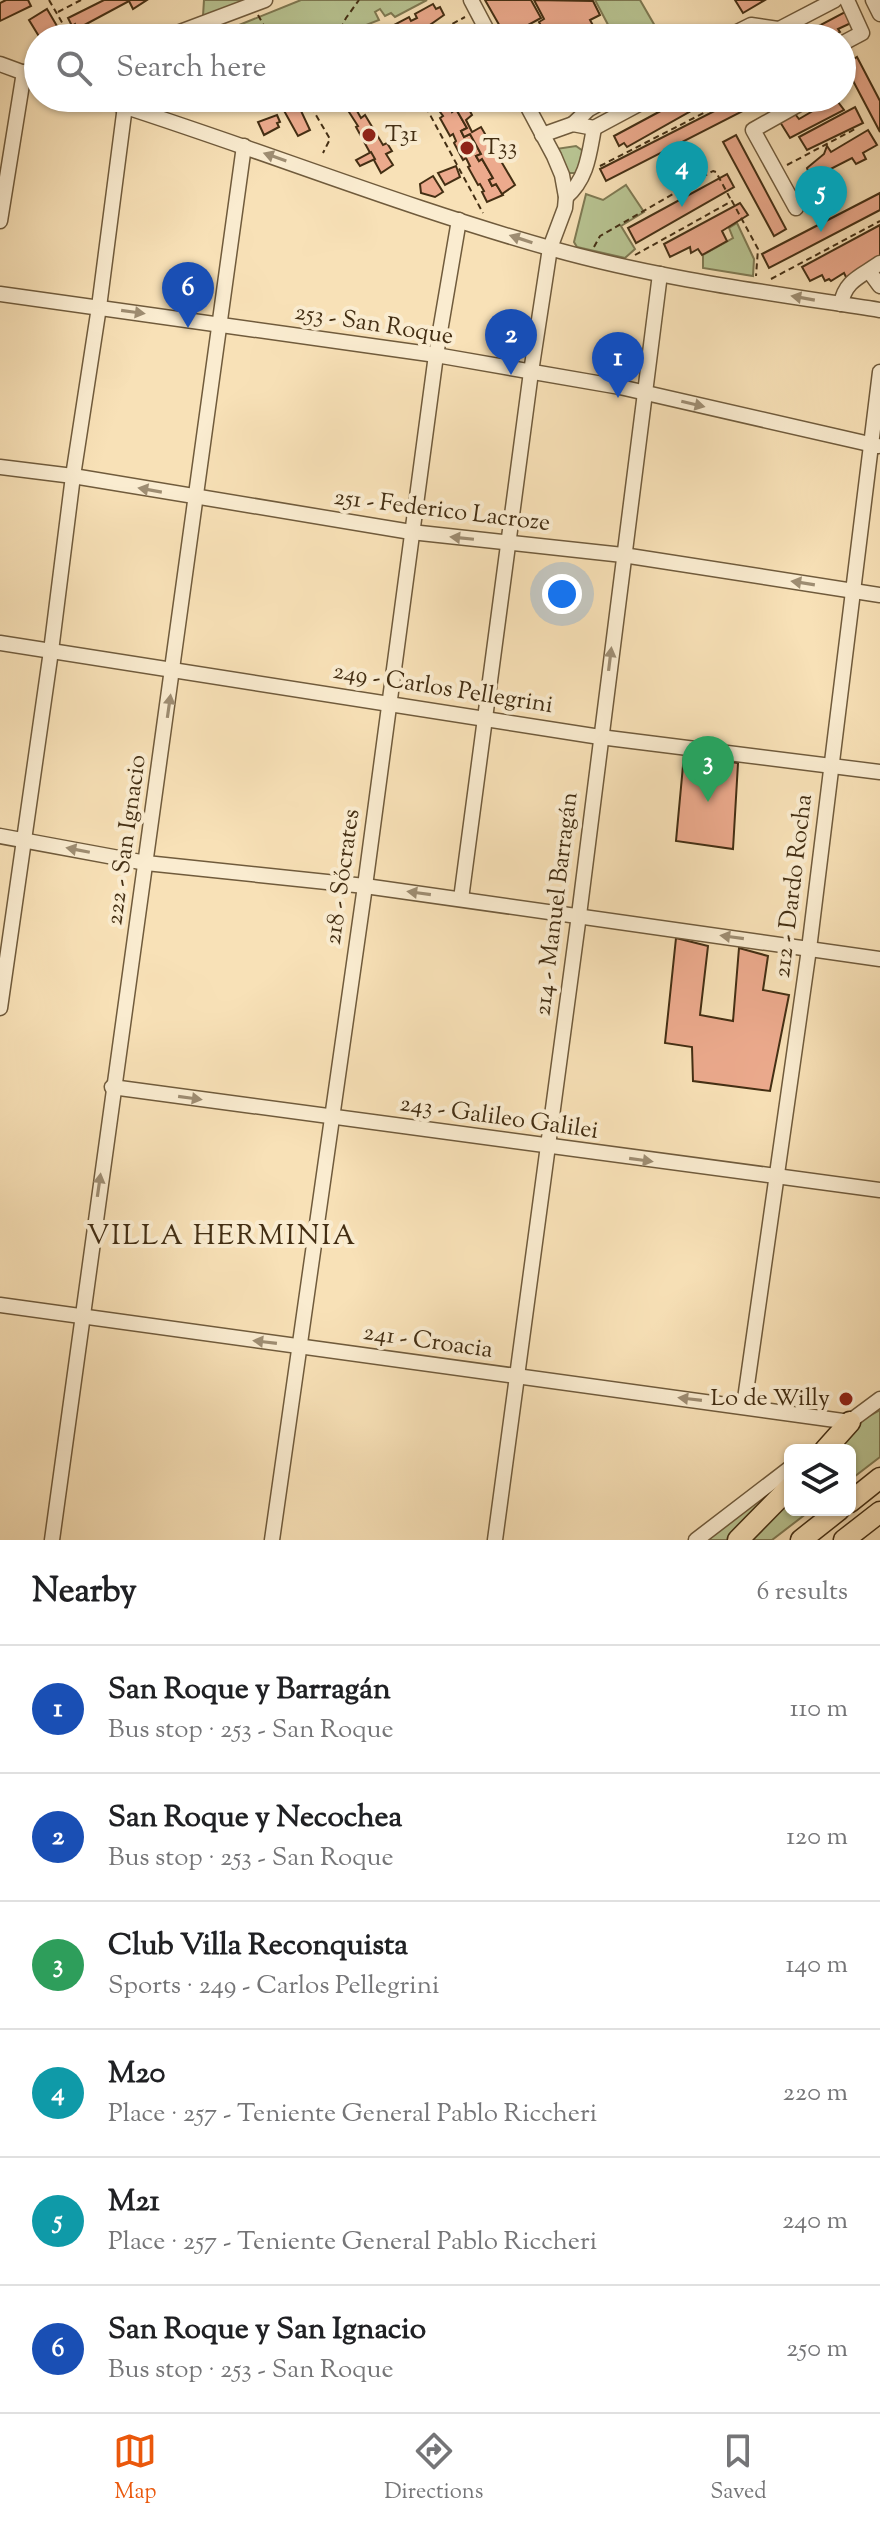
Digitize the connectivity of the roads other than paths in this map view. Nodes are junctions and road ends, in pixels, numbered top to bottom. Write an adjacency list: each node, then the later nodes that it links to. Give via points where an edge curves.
1 (835, 0): 9 (street)
2 (847, 0): 10 (street, via 862,33)
3 (873, 0): 6 (street)
4 (259, 3): 7 (street)
5 (473, 5): 8 (street)
6 (880, 14)
7 (202, 24)
8 (483, 24)
9 (789, 24)
10 (856, 36)
11 (0, 64): 12 (street)
12 (24, 73)
13 (24, 108): 27 (street)
14 (124, 112): 34 (street)
15 (143, 112): 23 (street)
16 (530, 112): 22 (street)
17 (586, 112): 20 (street)
18 (624, 112): 21 (street)
19 (785, 112): 25 (street, via 753,130)
20 (573, 124): 21 (street); 22 (street)
21 (594, 128): 24 (street, via 585,174)
22 (542, 135): 24 (street, via 562,175)
23 (244, 146): 26 (street, one-way to 23); 36 (street, 222 - San Ignacio)
24 (566, 197): 28 (street)
25 (796, 208)
26 (459, 220): 28 (street, one-way to 26); 37 (street, 218 - Sócrates)
27 (0, 221)
28 (550, 248): 30 (street); 38 (street)
29 (875, 267): 31 (street); 33 (street, via 843,291)
30 (660, 274): 33 (street, one-way to 30); 40 (street, 214 - Manuel Barragán)
31 (880, 286)
32 (0, 294): 34 (street, 253 - San Roque)
33 (841, 304): 35 (street)
34 (99, 307): 36 (street, 253 - San Roque, one-way to 36); 43 (street)
35 (880, 310)
36 (221, 324): 37 (street, 253 - San Roque); 44 (street, 222 - San Ignacio)
37 (436, 355): 38 (street, 253 - San Roque); 45 (street, 218 - Sócrates)
38 (531, 372): 40 (street, 253 - San Roque); 46 (street)
39 (880, 372): 41 (street, 212 - Dardo Rocha)
40 (644, 393): 41 (street, 253 - San Roque, one-way to 41); 47 (street, 214 - Manuel Barragán)
41 (876, 445): 48 (street, 212 - Dardo Rocha)
42 (0, 467): 43 (street, 251 - Federico Lacroze)
43 (73, 476): 44 (street, 251 - Federico Lacroze, one-way to 43); 51 (street)
44 (195, 497): 45 (street, 251 - Federico Lacroze); 52 (street, 222 - San Ignacio)
45 (411, 532): 46 (street, 251 - Federico Lacroze, one-way to 45); 53 (street, 218 - Sócrates)
46 (508, 542): 47 (street, 251 - Federico Lacroze); 54 (street)
47 (623, 555): 48 (street, 251 - Federico Lacroze, one-way to 47); 55 (street, 214 - Manuel Barragán, one-way to 47)
48 (854, 591): 49 (street, 251 - Federico Lacroze); 56 (street, 212 - Dardo Rocha)
49 (880, 595)
50 (0, 643): 51 (street, 249 - Carlos Pellegrini)
51 (51, 651): 52 (street, 249 - Carlos Pellegrini); 59 (street)
52 (174, 669): 53 (street, 249 - Carlos Pellegrini); 60 (street, 222 - San Ignacio, one-way to 52)
53 (388, 702): 54 (street, 249 - Carlos Pellegrini); 61 (street, 218 - Sócrates)
54 (485, 718): 55 (street, 249 - Carlos Pellegrini); 62 (street)
55 (600, 737): 56 (street, 249 - Carlos Pellegrini); 63 (street, 214 - Manuel Barragán)
56 (831, 766): 57 (street, 249 - Carlos Pellegrini); 64 (street, 212 - Dardo Rocha)
57 (880, 772)
58 (0, 836): 59 (street)
59 (25, 840): 60 (street, one-way to 59); 66 (street)
60 (146, 863): 61 (street); 67 (street, 222 - San Ignacio)
61 (365, 886): 62 (street, one-way to 61); 68 (street, 218 - Sócrates)
62 (461, 899): 63 (street)
63 (579, 915): 64 (street, one-way to 63); 69 (street, 214 - Manuel Barragán)
64 (809, 949): 65 (street); 70 (street, 212 - Dardo Rocha)
65 (880, 959)
66 (0, 1008)
67 (112, 1087): 68 (street, 243 - Galileo Galilei, one-way to 68); 73 (street, 222 - San Ignacio, one-way to 67)
68 (332, 1117): 69 (street, 243 - Galileo Galilei); 74 (street, 218 - Sócrates)
69 (546, 1147): 70 (street, 243 - Galileo Galilei, one-way to 70); 75 (street, 214 - Manuel Barragán)
70 (777, 1178): 71 (street, 243 - Galileo Galilei); 77 (street, 212 - Dardo Rocha)
71 (880, 1190)
72 (0, 1305): 73 (street, 241 - Croacia)
73 (80, 1317): 74 (street, 241 - Croacia, one-way to 73); 87 (street, 222 - San Ignacio)
74 (299, 1346): 75 (street, 241 - Croacia); 88 (street, 218 - Sócrates)
75 (518, 1378): 77 (street, 241 - Croacia, one-way to 75); 89 (street, 214 - Manuel Barragán)
76 (877, 1403): 78 (street)
77 (744, 1406): 78 (street, 241 - Croacia)
78 (850, 1422): 79 (street); 80 (highway)
79 (821, 1444)
80 (830, 1444)
81 (784, 1473): 90 (street)
82 (880, 1478): 84 (highway)
83 (784, 1493): 91 (highway)
84 (856, 1497)
85 (880, 1512): 93 (highway)
86 (831, 1516): 92 (highway)
87 (52, 1540)
88 (272, 1540)
89 (495, 1540)
90 (696, 1540)
91 (738, 1540)
92 (801, 1540)
93 (844, 1540)

